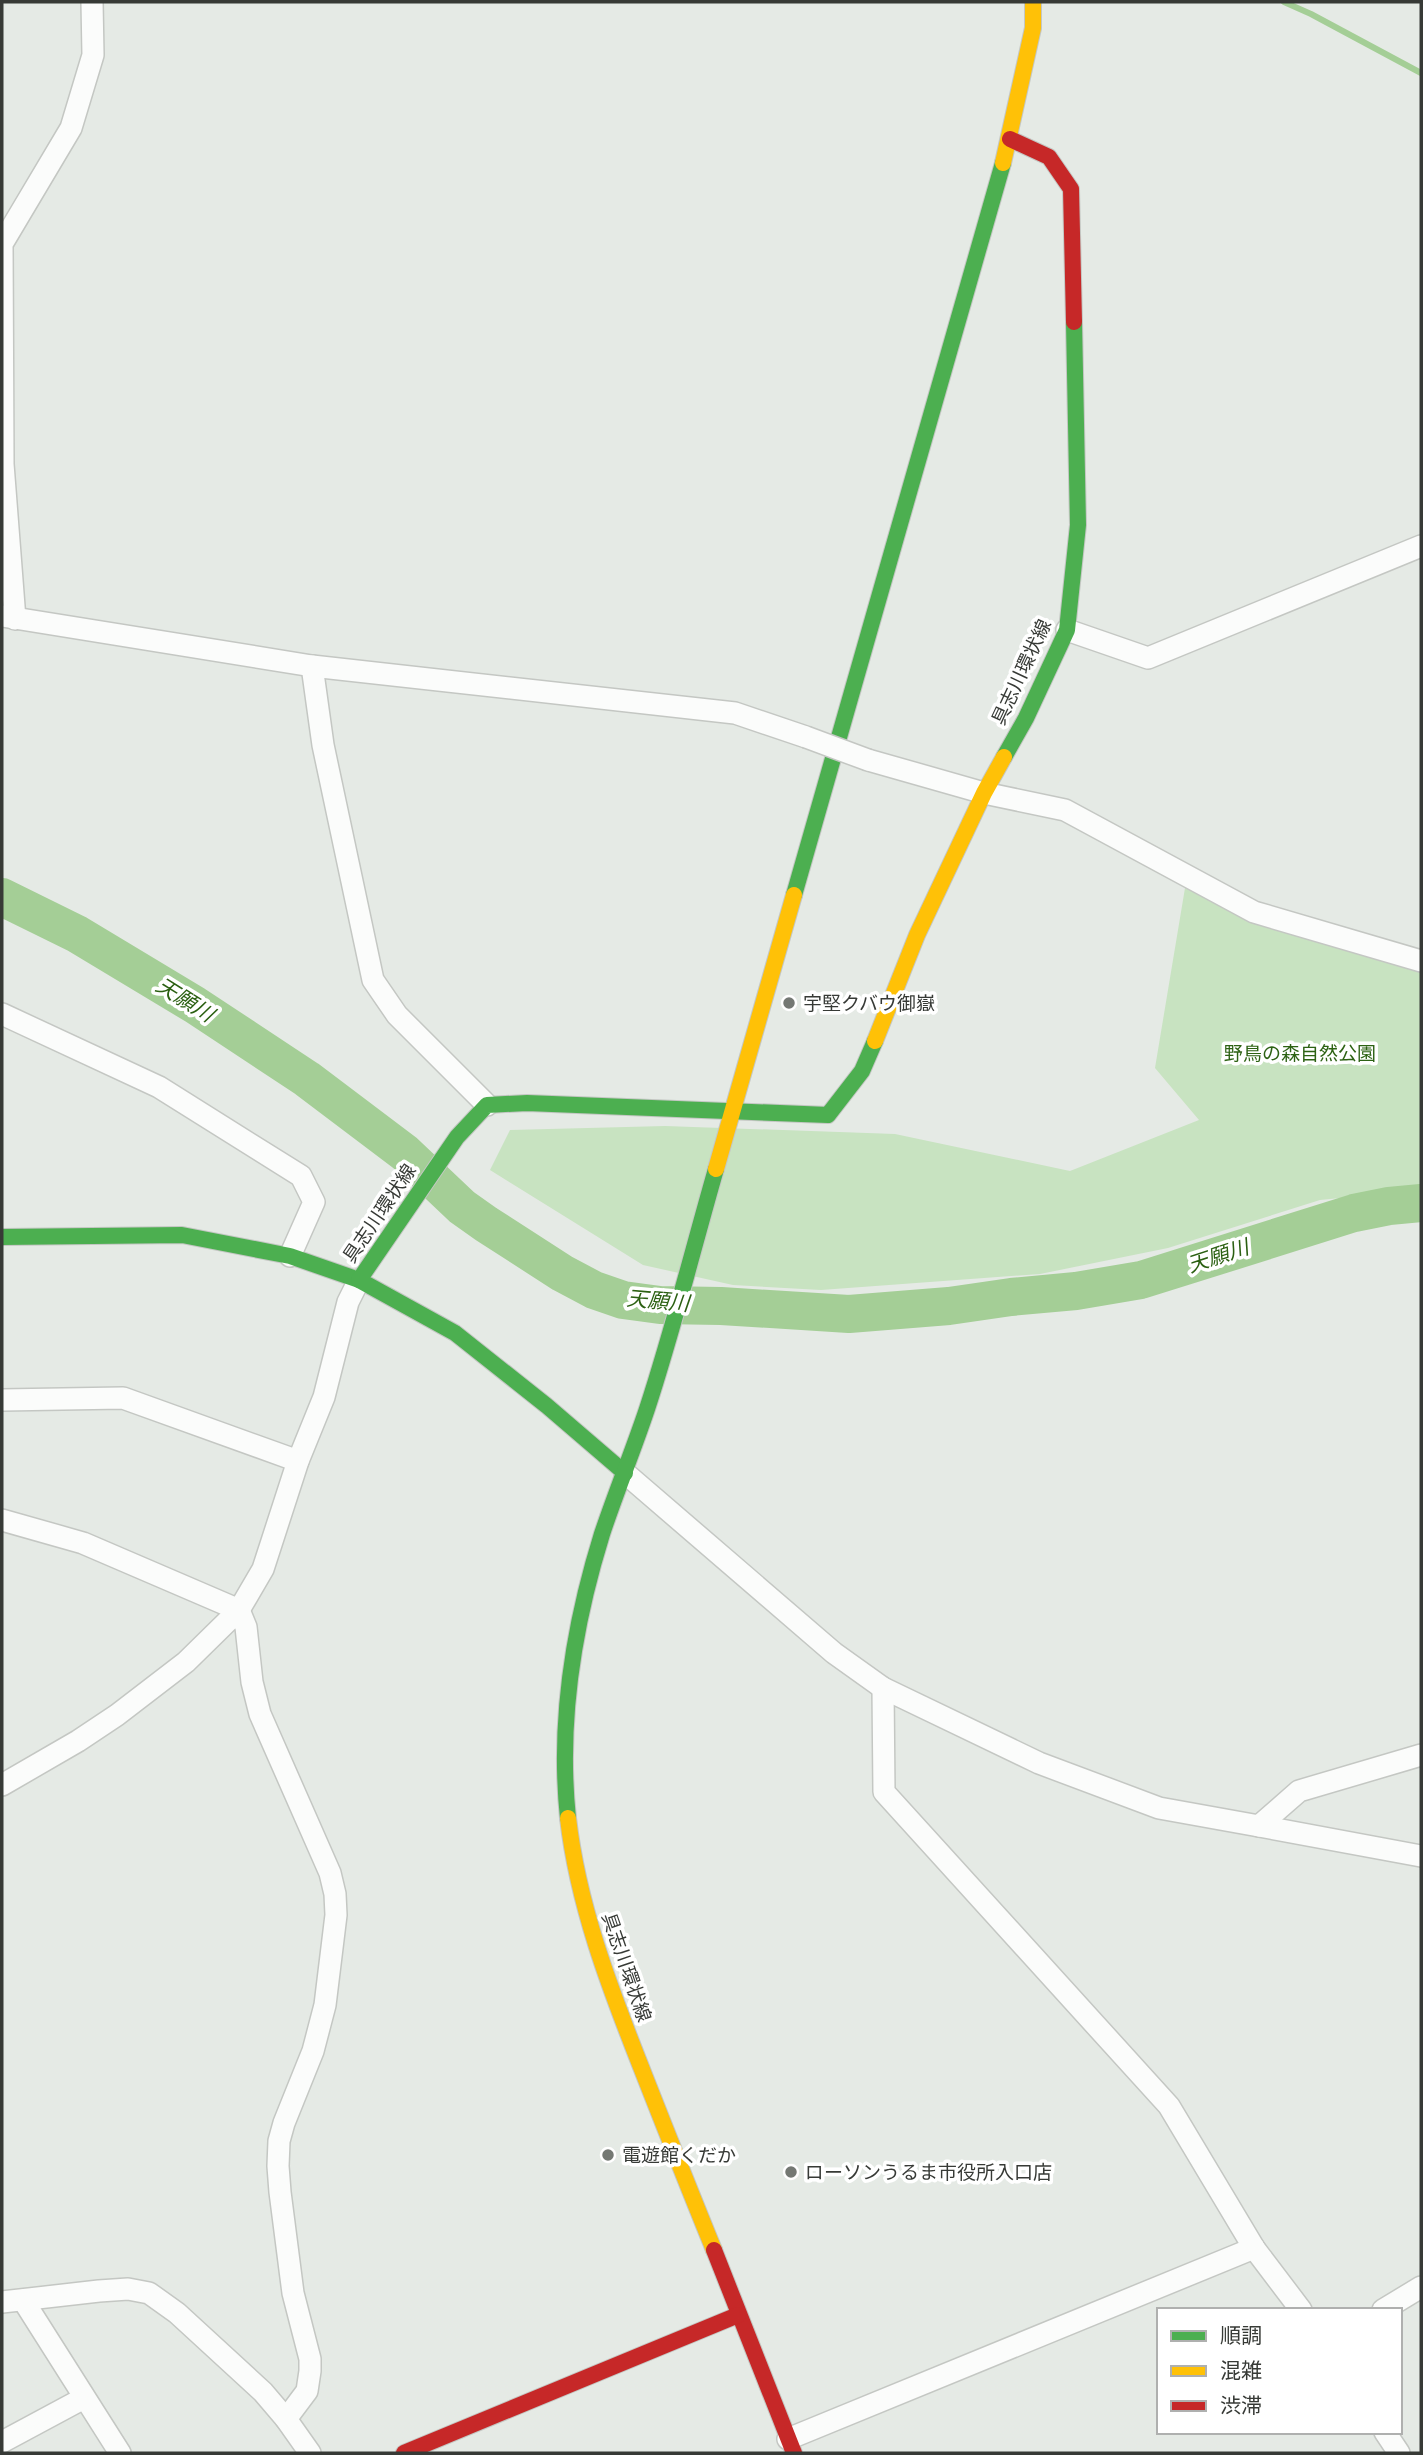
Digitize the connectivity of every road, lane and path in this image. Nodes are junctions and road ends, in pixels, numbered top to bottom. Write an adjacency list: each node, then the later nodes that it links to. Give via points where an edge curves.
1 (92, 2): 5 (street, via 93,55 71,128 2,244)
2 (1033, 2): 3 (main road, 具志川環状線, via 1033,28)
3 (1010, 139): 6 (main road, 具志川環状線, via 1049,157 1071,190 1078,525); 12 (main road, 具志川環状線)
4 (1421, 546): 6 (street, via 1148,658)
5 (8, 618): 7 (street)
6 (1067, 630): 8 (main road, 具志川環状線)
7 (312, 666): 8 (street, bridge, via 735,713 868,760); 11 (street, via 323,745 373,980 397,1015)
8 (984, 793): 9 (street, via 1065,810 1254,912); 12 (main road, 具志川環状線, via 917,935 862,1071 828,1115)
9 (1421, 961)
10 (2, 1014): 14 (street, via 159,1087 301,1176 314,1202)
11 (487, 1105): 12 (main road, 具志川環状線); 15 (main road, 具志川環状線, via 457,1137)
12 (733, 1111): 18 (main road, 具志川環状線)
13 (2, 1237): 14 (main road, via 182,1235)
14 (290, 1256): 15 (main road)
15 (359, 1280): 17 (street, via 348,1302 324,1397); 18 (main road, 具志川環状線, via 455,1333)
16 (2, 1400): 17 (street, via 123,1398)
17 (298, 1461): 20 (street, via 263,1569)
18 (625, 1473): 21 (street, via 834,1653); 31 (main road, 具志川環状線, via 598,1552 568,1693 565,1766 571,1842 587,1919 613,1996)
19 (2, 1520): 20 (street, via 83,1543)
20 (239, 1610): 23 (street, via 186,1662 117,1715); 33 (street, via 260,1714 330,1873 336,1904 320,2031 279,2141 280,2192 293,2293 310,2359 307,2391)
21 (883, 1688): 24 (street, via 1039,1763 1159,1808); 26 (street, via 884,1792 1169,2106)
22 (1421, 1755): 24 (street, via 1299,1791)
23 (2, 1785)
24 (1259, 1826): 25 (street)
25 (1421, 1856)
26 (1254, 2248): 29 (street); 36 (street)
27 (1421, 2287): 30 (street)
28 (12, 2301): 32 (street); 33 (street, via 109,2290 149,2293 250,2380)
29 (1299, 2308)
30 (1386, 2308)
31 (738, 2315): 36 (main road, 具志川環状線); 39 (main road)
32 (84, 2398): 35 (street); 37 (street)
33 (286, 2419): 38 (street)
34 (1386, 2434): 40 (street)
35 (2, 2442)
36 (791, 2446)
37 (120, 2453)
38 (310, 2453)
39 (404, 2453)
40 (1399, 2453)

